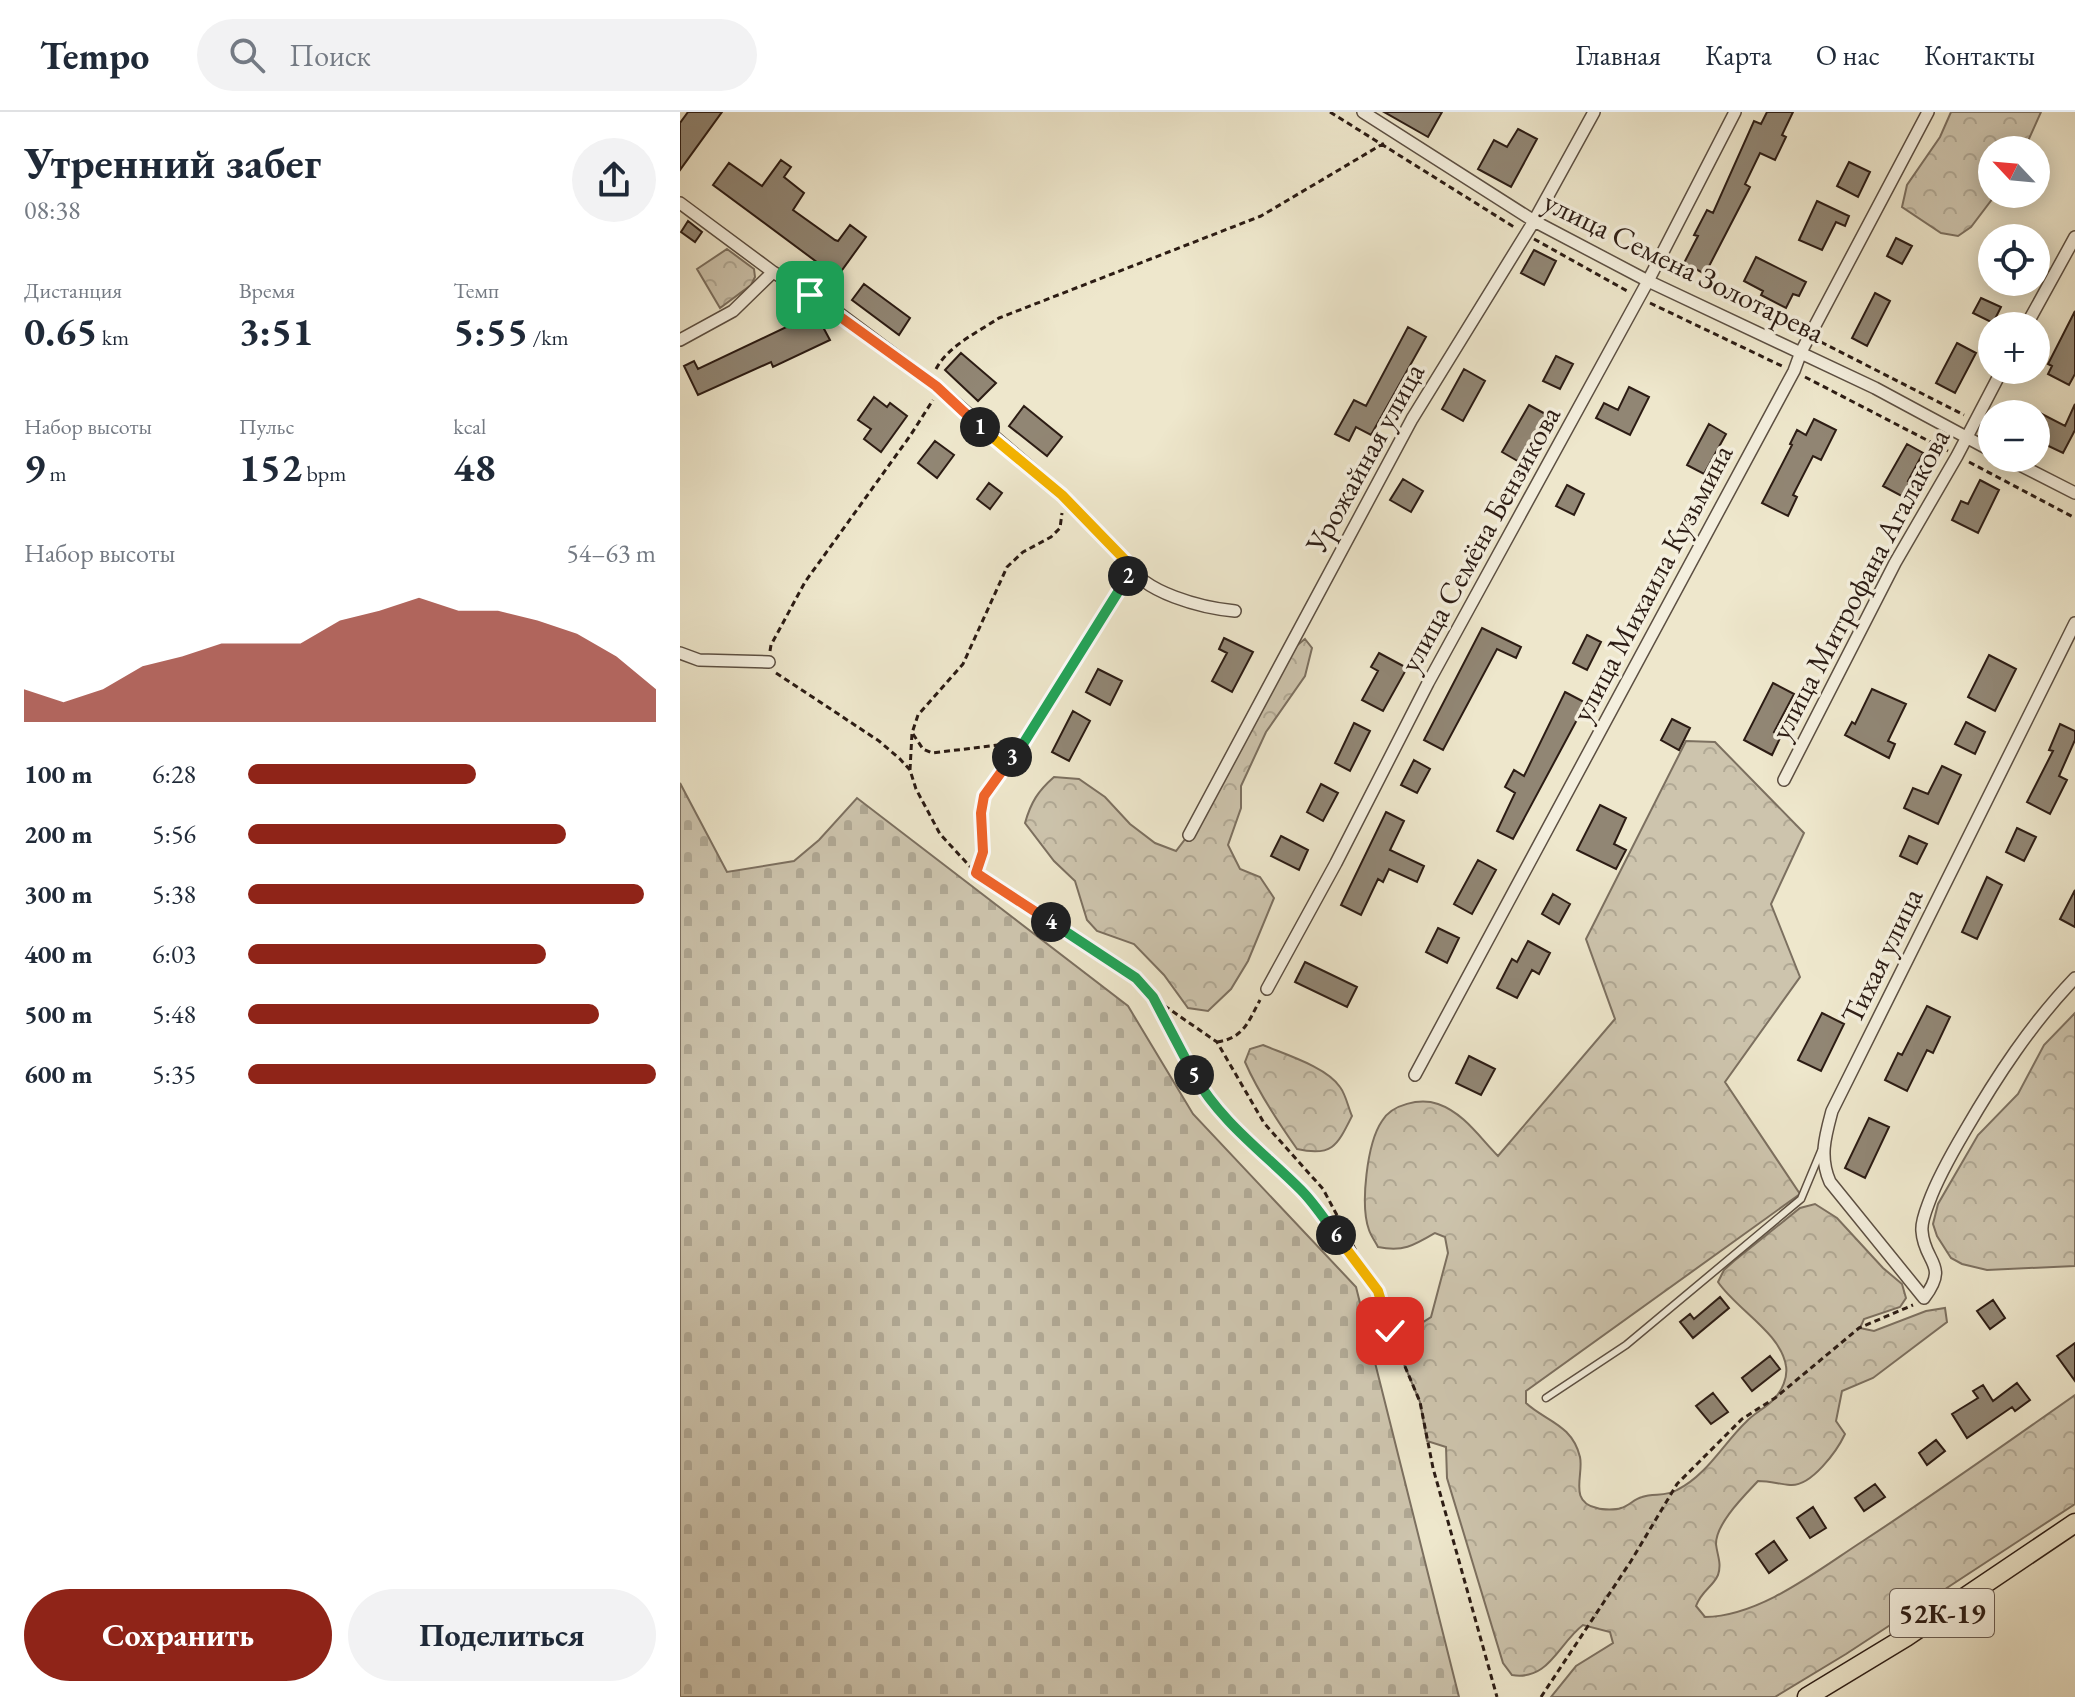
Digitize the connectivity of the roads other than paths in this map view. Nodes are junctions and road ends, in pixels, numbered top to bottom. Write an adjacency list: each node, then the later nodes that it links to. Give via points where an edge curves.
1 (1594, 112): 6 (street, Урожайная улица)
2 (1735, 112): 9 (street, улица Семёна Бензикова)
3 (1928, 112): 12 (street, улица Михаила Кузьмина)
4 (1365, 113): 6 (street, улица Семена Золотарева)
5 (680, 203): 8 (street)
6 (1534, 221): 9 (street, улица Семена Золотарева); 25 (street, Урожайная улица, via 1412,419)
7 (2075, 237): 10 (street)
8 (773, 272): 11 (street, via 733,311); 18 (street, via 835,310 936,386 1062,495)
9 (1648, 281): 12 (street, улица Семена Золотарева); 27 (street, улица Семёна Бензикова)
10 (2034, 312)
11 (680, 340)
12 (1801, 352): 14 (street, улица Семена Золотарева); 28 (street, улица Михаила Кузьмина)
13 (1994, 384): 14 (street, улица Митрофана Агалакова)
14 (1965, 437): 15 (street, улица Семена Золотарева); 24 (street, улица Митрофана Агалакова)
15 (1978, 444)
16 (2034, 472): 17 (street)
17 (2075, 493)
18 (1131, 571): 19 (street, via 1171,596 1204,608); 23 (lane)
19 (1235, 611)
20 (2075, 623): 29 (street, Тихая улица, via 1832,1111)
21 (680, 653): 22 (street, via 699,660)
22 (769, 662)
23 (1023, 744)
24 (1784, 780)
25 (1189, 835)
26 (2075, 978): 29 (street, via 1994,1081 1929,1200 1921,1228 1937,1271 1924,1298 1830,1182)
27 (1267, 989)
28 (1415, 1075)
29 (1822, 1147): 30 (lane, via 1801,1199 1626,1345)
30 (1546, 1398)
31 (2075, 1523): 32 (main road, 52К-19)
32 (1807, 1697)

